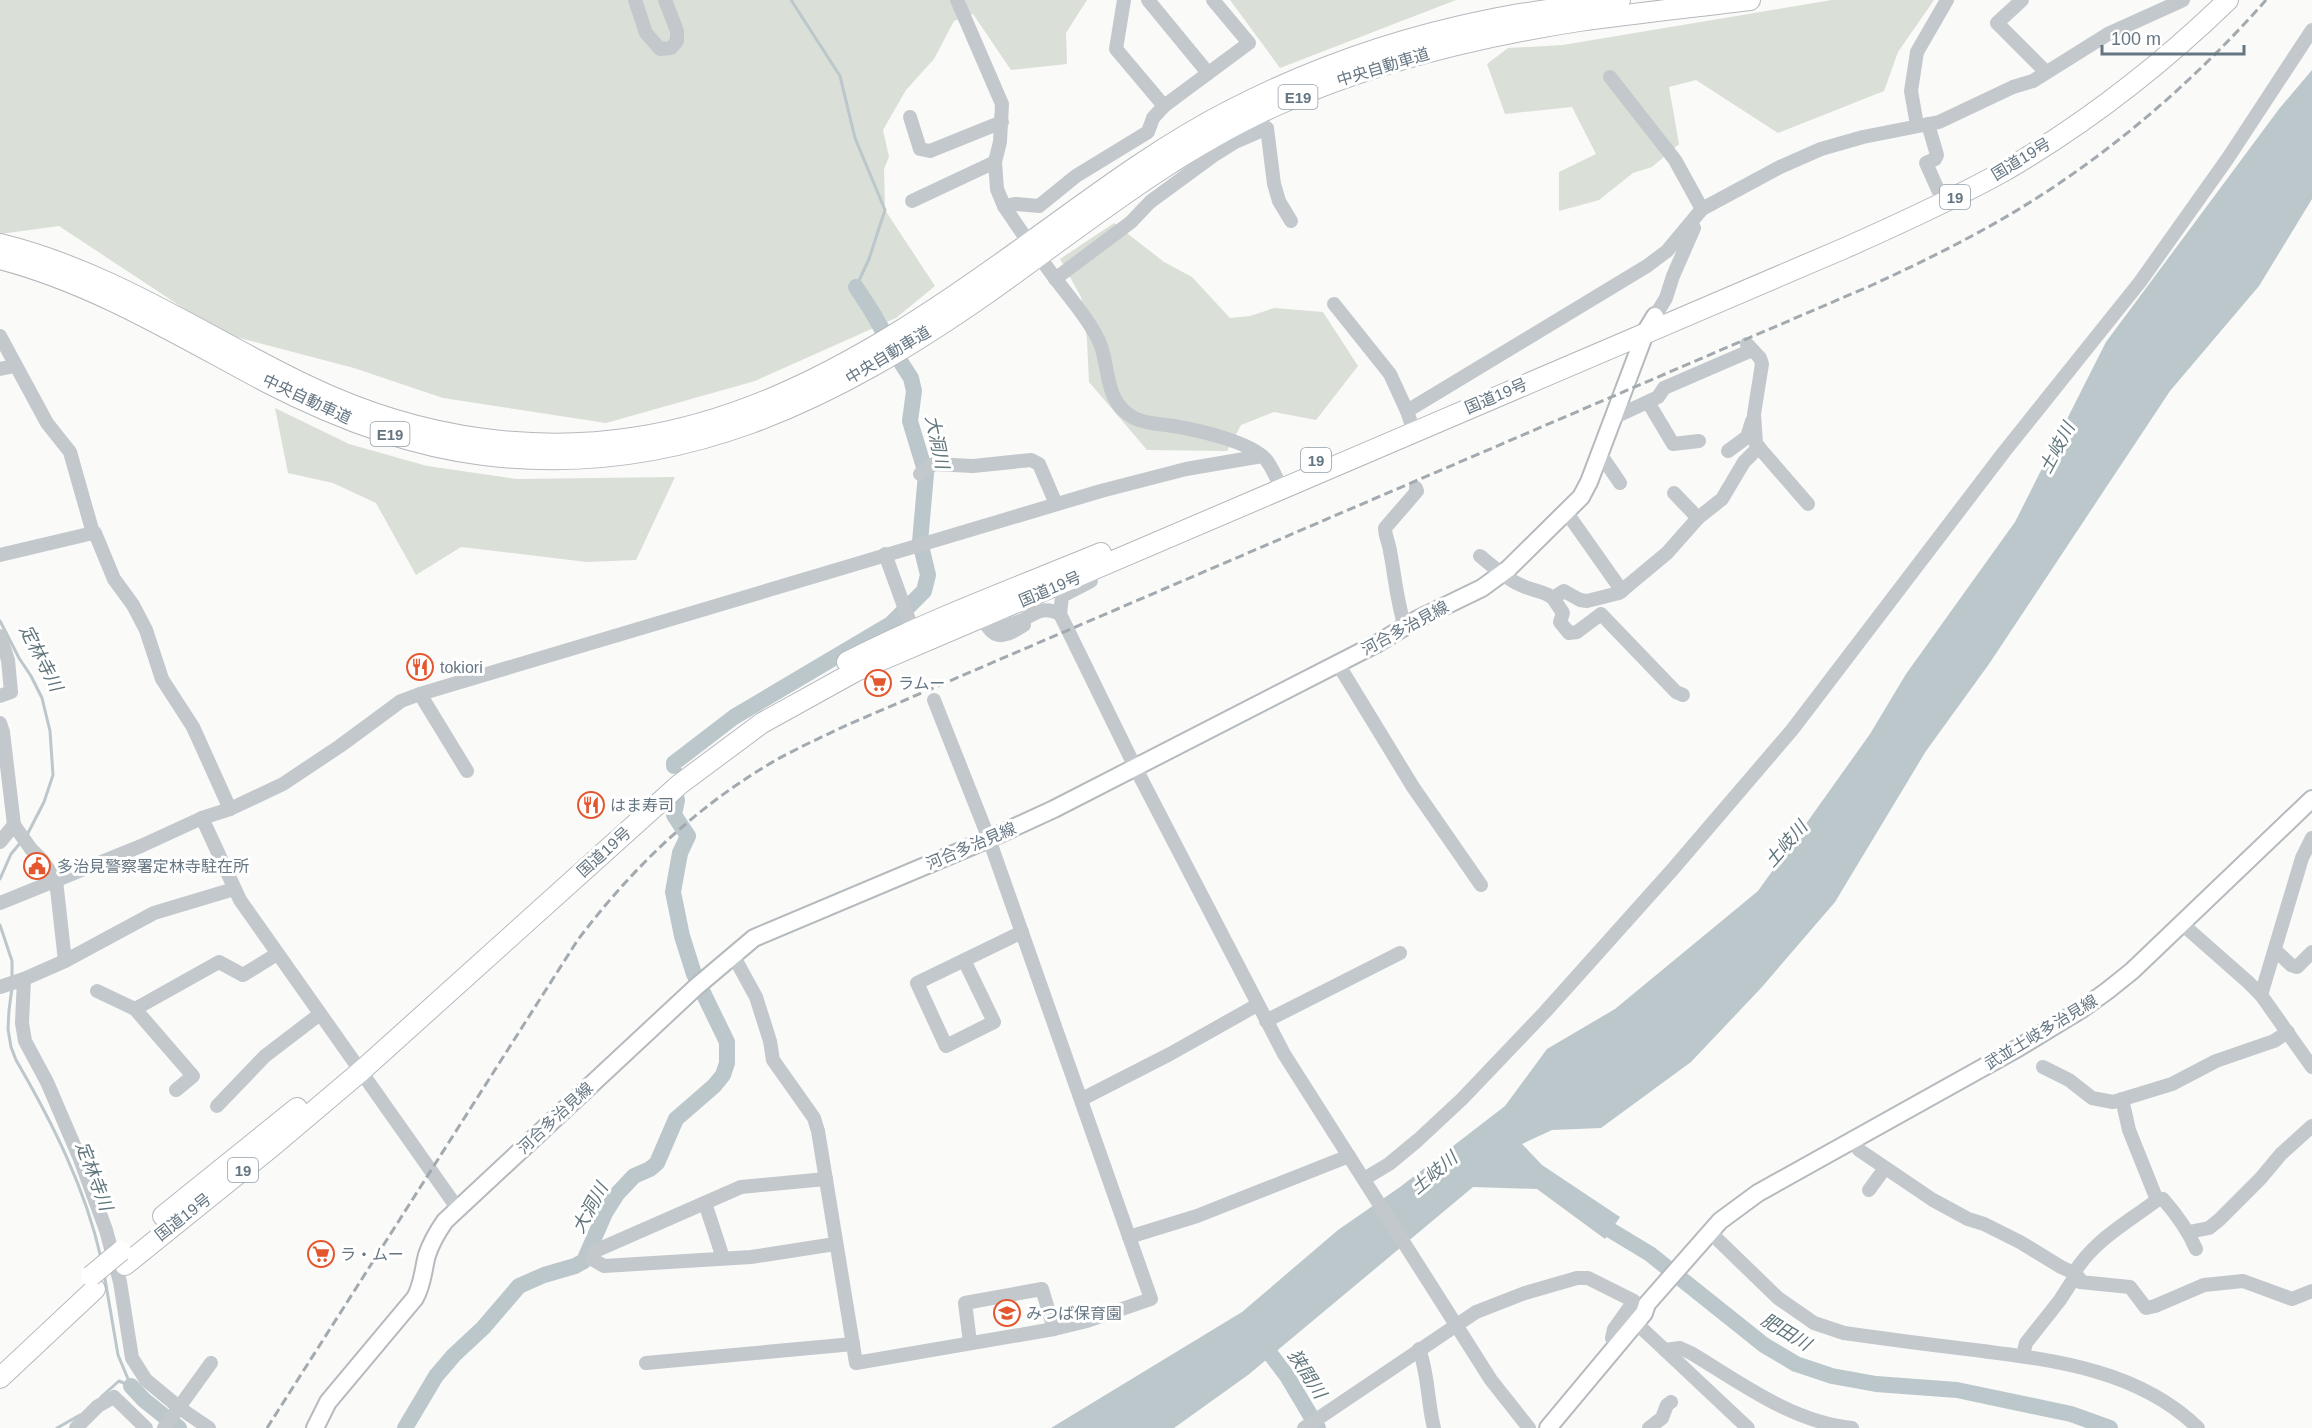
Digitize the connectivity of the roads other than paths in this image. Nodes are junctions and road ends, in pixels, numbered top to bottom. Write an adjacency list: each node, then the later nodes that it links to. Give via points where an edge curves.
1 (635, 0): 2 (street, via 646,33 660,49 671,48 677,41)
2 (665, 0)
3 (957, 0): 20 (street, via 998,92)
4 (1124, 0): 18 (street, via 1116,49)
5 (1148, 0): 16 (street)
6 (1213, 0): 16 (street, via 1249,43)
7 (1620, 0): 36 (highway, 中央自動車道 / E19, via 1533,11 1440,31 1334,65 1270,91 1184,136 1110,183)
8 (1750, 0): 36 (highway, 中央自動車道 / E19, via 1528,30 1444,48 1329,84 1275,106 1179,158 986,293)
9 (1947, 0): 21 (street, via 1917,52 1911,91)
10 (2022, 0): 15 (street, via 1997,23)
11 (2183, 0): 15 (street, via 2108,34)
12 (2212, 0): 23 (highway, 国道19号 / 19, via 2150,55 2087,103)
13 (2228, 0): 34 (highway, 国道19号 / 19, via 2143,75 2086,118 2006,169 1897,225)
14 (2312, 30): 122 (street, via 2140,282 2004,452 1792,730 1538,1020 1418,1140)
15 (2046, 72): 21 (street, via 1969,110)
16 (1208, 73): 18 (street)
17 (1610, 77): 26 (street, via 1675,160)
18 (1164, 106): 25 (street, via 1148,132 1076,176 1039,206)
19 (910, 117): 20 (street, via 920,148 930,151)
20 (1002, 122): 22 (street)
21 (1923, 125): 23 (street, via 1937,155 1926,163); 26 (street, via 1821,149)
22 (995, 162): 24 (street); 25 (street, via 997,189)
23 (1939, 192): 34 (highway, 国道19号 / 19)
24 (912, 201)
25 (1004, 206): 28 (street)
26 (1702, 209): 34 (street, via 1666,298); 43 (street, via 1667,251 1647,266)
27 (1291, 221): 32 (street, via 1274,184 1268,128 1214,155)
28 (1023, 234)
29 (0, 244): 39 (highway, 中央自動車道 / E19, via 68,265 118,286 344,402 451,434 559,444 638,438)
30 (0, 259): 39 (highway, 中央自動車道 / E19, via 55,276 111,300 336,415 446,449 559,459 640,454 771,416)
31 (1044, 263): 32 (street)
32 (1055, 279): 47 (street, via 1100,344 1109,387 1124,411 1148,423 1227,438)
33 (1334, 304): 43 (street, via 1390,374)
34 (1651, 324): 41 (main road, 河合多治見線); 43 (highway, 国道19号 / 19)
35 (0, 336): 37 (street)
36 (904, 338): 39 (highway, 中央自動車道 / E19, via 869,351)
37 (15, 366): 38 (street); 58 (street, via 47,423 70,452)
38 (0, 369)
39 (804, 394)
40 (1648, 402): 41 (street); 42 (street, via 1664,388 1750,347 1762,364); 44 (street, via 1673,444)
41 (1614, 418): 48 (main road, 河合多治見線)
42 (1754, 419): 45 (street); 46 (street, via 1747,437)
43 (1410, 421): 50 (highway, 国道19号 / 19)
44 (1699, 441)
45 (1759, 447): 55 (street); 57 (street, via 1743,462 1722,499)
46 (1728, 451)
47 (1262, 456): 50 (street); 54 (street, via 1186,469)
48 (1599, 457): 51 (street); 56 (main road, 河合多治見線, via 1581,497)
49 (924, 471): 54 (street, via 934,464 973,466 1031,460 1039,464)
50 (1279, 483): 59 (highway, 国道19号 / 19); 66 (highway, 国道19号 / 19)
51 (1620, 483)
52 (1416, 488): 69 (street, via 1418,491 1385,528)
53 (1674, 493): 57 (street)
54 (1056, 504): 60 (street)
55 (1808, 504)
56 (1567, 513): 63 (main road, 河合多治見線); 64 (street)
57 (1698, 518): 64 (street, via 1666,553)
58 (93, 533): 61 (street); 82 (street, via 114,579 146,630 162,679 193,728)
59 (1138, 551): 66 (highway, 国道19号 / 19); 67 (street, via 1062,596)
60 (885, 554): 68 (street); 73 (street)
61 (0, 555)
62 (1480, 556): 63 (street)
63 (1502, 574): 65 (street); 69 (main road, 河合多治見線)
64 (1622, 591): 65 (street, via 1587,601 1564,591)
65 (1553, 598): 74 (street, via 1563,613 1560,622 1569,633 1577,632 1601,614 1676,692)
66 (984, 612): 67 (street, via 1011,625 1038,611 1047,609); 68 (highway, 国道19号 / 19); 70 (street, via 992,633 999,636 1047,616); 112 (highway, 国道19号 / 19, via 856,671 740,738 680,784)
67 (1060, 614): 70 (street)
68 (910, 624): 112 (highway, 国道19号 / 19, via 878,646 798,688 710,745 615,824)
69 (1405, 627): 72 (main road, 河合多治見線)
70 (1067, 630): 78 (street)
71 (0, 636): 75 (street, via 8,660 11,692)
72 (1338, 664): 78 (main road, 河合多治見線); 89 (street, via 1413,787)
73 (420, 694): 79 (street); 82 (street, via 400,701 284,784)
74 (1683, 694)
75 (0, 696)
76 (933, 700): 86 (street)
77 (0, 723): 80 (street)
78 (1135, 767): 86 (main road, 河合多治見線); 105 (street)
79 (467, 771)
80 (5, 792): 84 (street)
81 (2312, 799): 92 (main road, 武並土岐多治見線)
82 (230, 809): 83 (street)
83 (202, 818): 88 (street); 90 (street)
84 (14, 825): 87 (street); 88 (street)
85 (2312, 838): 94 (street, via 2302,858)
86 (989, 839): 93 (street); 98 (main road, 河合多治見線, via 771,930)
87 (0, 842)
88 (56, 880): 91 (street); 100 (street)
89 (1480, 885)
90 (234, 889): 97 (street); 100 (street, via 154,914)
91 (0, 903)
92 (2181, 923): 104 (street); 118 (main road, 武並土岐多治見線, via 2132,971 2082,1009)
93 (1022, 932): 99 (street); 114 (street)
94 (2276, 951): 95 (street, via 2297,967); 104 (street)
95 (2312, 952)
96 (1400, 953): 108 (street)
97 (277, 954): 106 (street, via 243,975 219,962); 107 (street)
98 (733, 955): 121 (street, via 756,998 772,1059 814,1118); 126 (main road, 河合多治見線)
99 (964, 960): 99 (street, via 917,983 946,1046 994,1022)
100 (65, 961): 101 (street)
101 (24, 979): 102 (street); 150 (street, via 25,1041 75,1149 106,1230 120,1282 132,1358 146,1380)
102 (0, 987)
103 (97, 991): 106 (street)
104 (2261, 995): 109 (street)
105 (1257, 1005): 108 (street); 114 (street)
106 (135, 1009): 113 (street, via 193,1076)
107 (320, 1014): 112 (street); 116 (street, via 265,1056)
108 (1266, 1021): 119 (street)
109 (2288, 1032): 110 (street); 115 (street, via 2172,1084)
110 (2310, 1058)
111 (2043, 1067): 115 (street, via 2092,1098)
112 (357, 1068): 126 (street); 134 (highway, 国道19号 / 19, bridge)
113 (176, 1090)
114 (1082, 1099): 128 (street)
115 (2122, 1100): 124 (street, via 2129,1130)
116 (217, 1106)
117 (2312, 1126): 127 (street, via 2219,1220 2209,1228)
118 (1852, 1139): 120 (street, via 1858,1150); 129 (main road, 武並土岐多治見線, via 1769,1186 1720,1221)
119 (1349, 1156): 122 (street); 128 (street, via 1197,1216)
120 (1885, 1168): 123 (street); 133 (street, via 1933,1200)
121 (826, 1179): 125 (street, via 741,1187); 130 (street)
122 (1368, 1184): 137 (street)
123 (1869, 1190)
124 (2157, 1200): 127 (street, via 2163,1199); 133 (street, via 2097,1245)
125 (705, 1203): 132 (street); 132 (street, via 596,1251 592,1259 604,1266)
126 (458, 1209): 155 (main road, 河合多治見線, via 432,1242 416,1298 340,1386)
127 (2189, 1232): 131 (street)
128 (1130, 1237): 138 (street, via 1150,1299)
129 (1710, 1239): 136 (main road, 武並土岐多治見線); 144 (street, via 1778,1298 1814,1323 1844,1334)
130 (835, 1244): 132 (street); 140 (street)
131 (2196, 1249)
132 (723, 1258)
133 (2075, 1274): 135 (street, via 2080,1282 2130,1287 2146,1308 2209,1284 2248,1282 2292,1299); 144 (street, via 2026,1343)
134 (93, 1282): 145 (highway, 国道19号 / 19); 148 (highway, 国道19号 / 19)
135 (2312, 1291)
136 (1645, 1313): 141 (main road, 武並土岐多治見線); 143 (street)
137 (1457, 1324): 141 (street, via 1476,1312 1525,1293 1588,1278 1634,1301 1614,1329 1612,1338); 142 (street); 158 (street, via 1491,1380)
138 (1054, 1329): 139 (street); 139 (street, via 1042,1289 965,1303)
139 (970, 1342): 140 (street, via 856,1363)
140 (853, 1344): 147 (street)
141 (1617, 1344): 159 (main road, 武並土岐多治見線)
142 (1419, 1349): 156 (street); 157 (street)
143 (1665, 1350): 161 (street); 162 (street, via 1680,1348 1767,1400 1808,1417)
144 (2023, 1355): 163 (street, via 2125,1380 2168,1402)
145 (0, 1360)
146 (211, 1363): 150 (street)
147 (646, 1364)
148 (0, 1378)
149 (1671, 1402): 160 (street, via 1662,1418)
150 (178, 1406): 153 (street); 154 (street)
151 (76, 1428): 152 (street, via 98,1406 114,1397)
152 (146, 1428)
153 (164, 1428)
154 (209, 1428)
155 (315, 1428)
156 (1304, 1428)
157 (1434, 1428)
158 (1529, 1428)
159 (1548, 1428)
160 (1649, 1428)
161 (1748, 1428)
162 (1852, 1428)
163 (2198, 1428)

